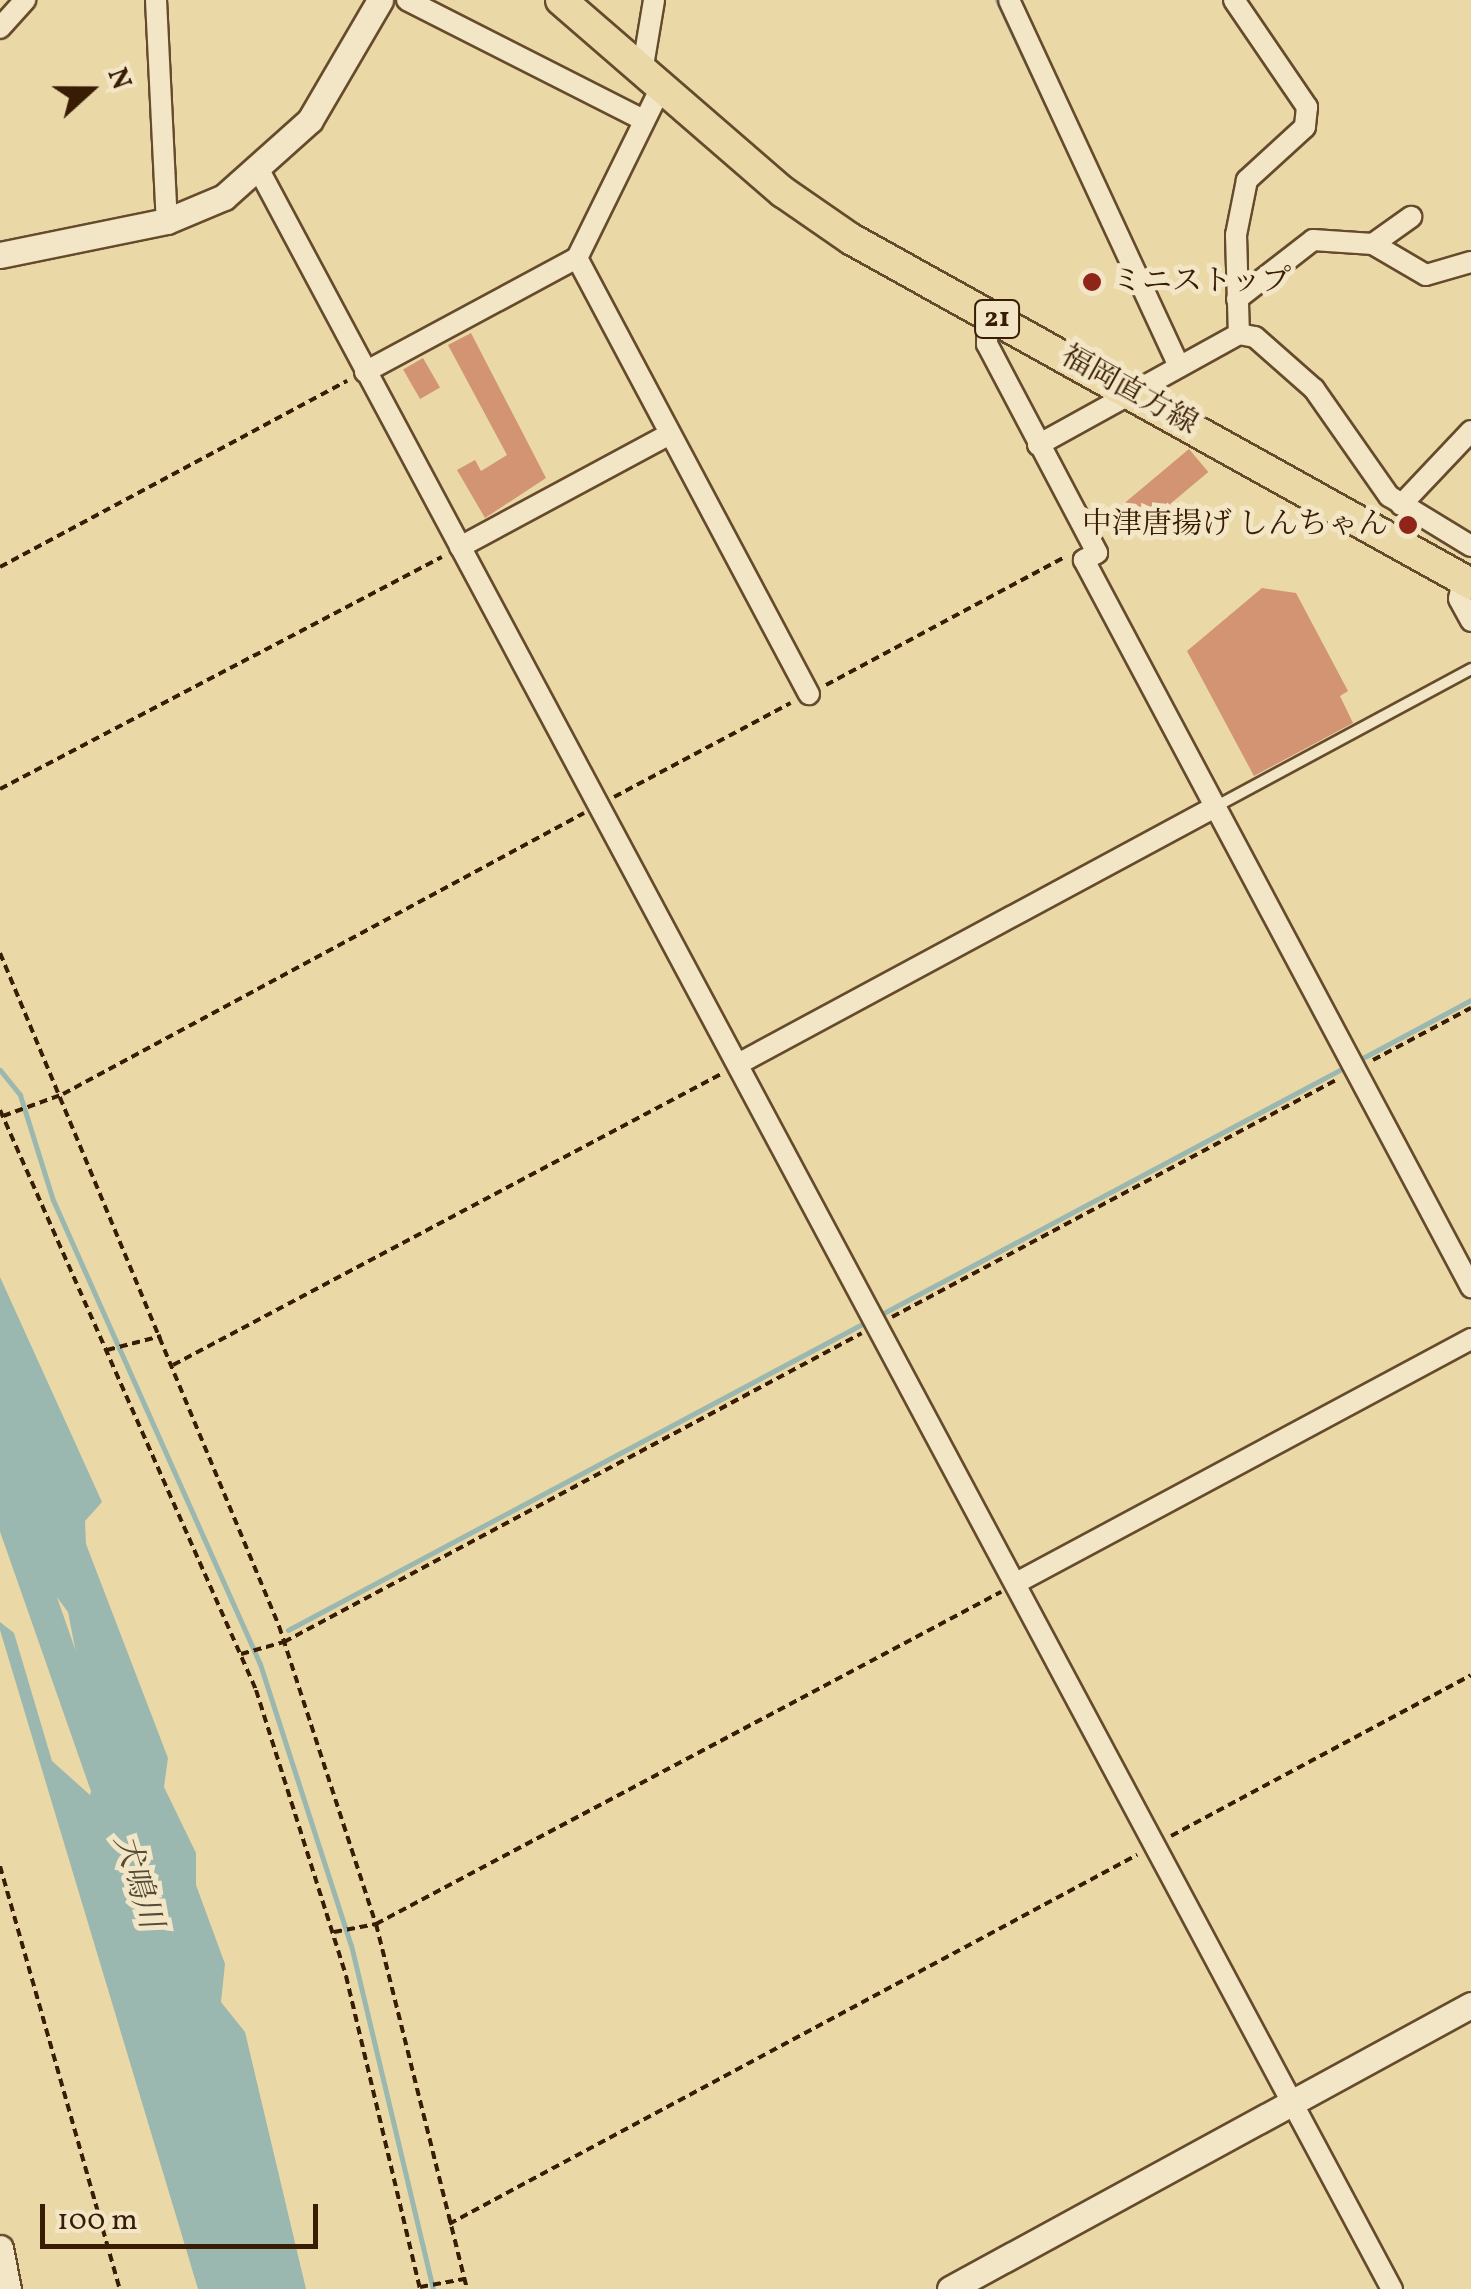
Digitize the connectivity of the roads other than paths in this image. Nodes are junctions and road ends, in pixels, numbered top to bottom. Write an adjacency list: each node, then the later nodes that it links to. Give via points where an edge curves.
1 (25, 0): 9 (street)
2 (156, 0): 14 (street)
3 (380, 0): 12 (street, via 310,120)
4 (408, 0): 11 (street)
5 (561, 0): 10 (main road, 福岡直方線 / 21)
6 (654, 0): 10 (street)
7 (1009, 0): 22 (street)
8 (1234, 0): 19 (street, via 1306,107 1305,127 1246,180)
9 (0, 28)
10 (651, 80): 11 (street); 20 (main road, 福岡直方線 / 21, via 796,202)
11 (640, 118): 18 (street)
12 (260, 172): 14 (street); 23 (street)
13 (1411, 217): 15 (street)
14 (168, 221): 16 (street)
15 (1373, 244): 17 (street, via 1426,275); 19 (street, via 1303,244)
16 (0, 254)
17 (1467, 257)
18 (577, 258): 23 (street); 26 (street)
19 (1236, 299): 21 (street)
20 (988, 314): 24 (main road, 福岡直方線 / 21); 27 (street, via 988,344)
21 (1239, 334): 22 (street); 28 (street, via 1289,358)
22 (1179, 367): 24 (street)
23 (364, 372): 30 (street)
24 (1135, 393): 27 (street); 31 (main road, 福岡直方線 / 21)
25 (1471, 431): 28 (street)
26 (670, 434): 30 (street); 34 (street)
27 (1038, 445): 35 (street, via 1097,553 1081,555)
28 (1400, 506): 29 (street)
29 (1471, 546)
30 (460, 548): 36 (street)
31 (1467, 582): 32 (street, via 1460,600)
32 (1471, 621)
33 (1471, 670): 35 (lane)
34 (809, 694)
35 (1216, 807): 36 (street); 37 (street)
36 (738, 1064): 39 (street)
37 (1471, 1287)
38 (1471, 1339): 39 (street)
39 (1018, 1582): 41 (street)
40 (1471, 2005): 41 (street)
41 (1293, 2100): 44 (street); 45 (street)
42 (0, 2248): 43 (street)
43 (8, 2289)
44 (950, 2289)
45 (1392, 2289)

